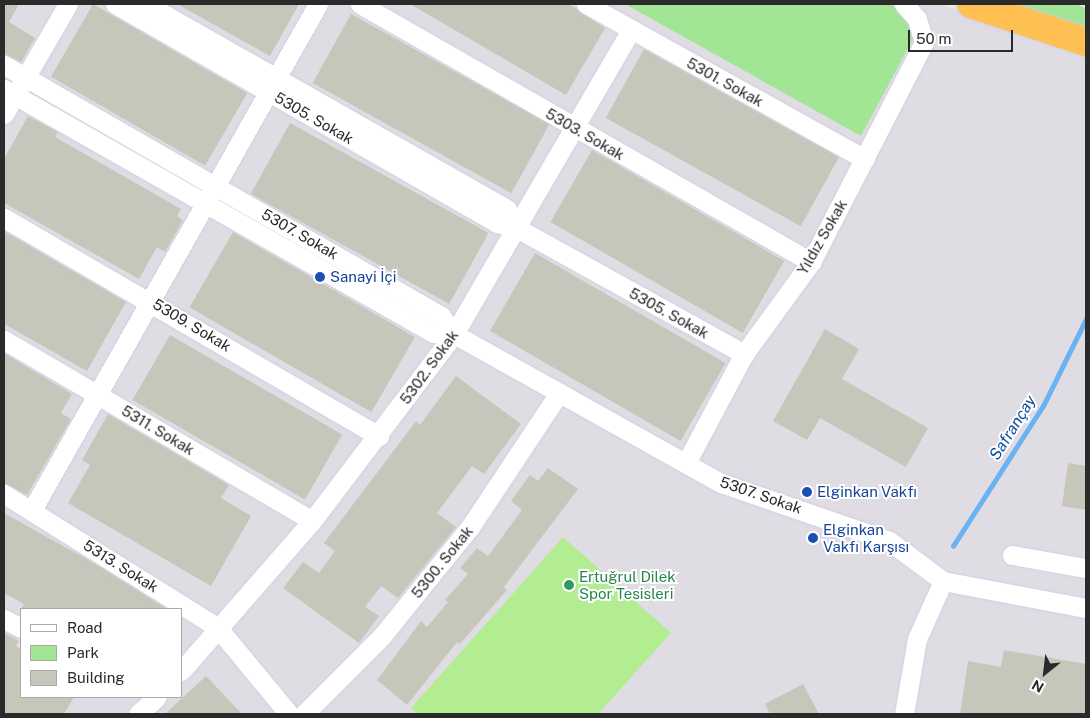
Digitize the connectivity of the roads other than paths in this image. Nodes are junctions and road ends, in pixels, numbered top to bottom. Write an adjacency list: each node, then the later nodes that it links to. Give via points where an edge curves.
1 (68, 4): 12 (street)
2 (115, 4): 13 (street, 5305. Sokak)
3 (146, 4): 13 (street, 5305. Sokak)
4 (318, 4): 13 (street)
5 (360, 4): 16 (street, 5303. Sokak)
6 (586, 4): 9 (street, 5301. Sokak)
7 (904, 4): 17 (street, Yıldız Sokak, via 917,19 924,42)
8 (972, 4): 10 (highway)
9 (631, 30): 16 (street, 5302. Sokak); 17 (street, 5301. Sokak)
10 (1086, 42)
11 (4, 65): 12 (street, 5307. Sokak)
12 (25, 77): 14 (street); 18 (street, 5307. Sokak)
13 (274, 85): 18 (street); 21 (street, 5305. Sokak, via 507,209)
14 (9, 92): 15 (street); 19 (street, 5307. Sokak)
15 (4, 114)
16 (576, 130): 21 (street, 5302. Sokak); 22 (street, 5303. Sokak)
17 (865, 159): 22 (street, Yıldız Sokak)
18 (215, 186): 19 (street); 24 (street, 5307. Sokak, via 441,316)
19 (205, 206): 23 (street); 24 (street, 5307. Sokak, via 433,333)
20 (4, 218): 23 (street, 5309. Sokak)
21 (514, 227): 24 (street, 5302. Sokak); 26 (street, 5305. Sokak)
22 (811, 262): 26 (street, Yıldız Sokak)
23 (152, 302): 28 (street); 29 (street, 5309. Sokak)
24 (454, 334): 27 (street, 5307. Sokak); 29 (street, 5302. Sokak)
25 (4, 340): 28 (street, 5311. Sokak)
26 (744, 354): 30 (street, Yıldız Sokak)
27 (559, 393): 30 (street, 5307. Sokak); 45 (street, 5300. Sokak, via 464,534 382,636)
28 (98, 395): 32 (street); 33 (street, 5311. Sokak)
29 (379, 436): 33 (street, 5302. Sokak)
30 (686, 463): 36 (street, 5307. Sokak, via 721,482 890,542)
31 (4, 494): 32 (street, 5313. Sokak)
32 (32, 510): 40 (street, 5313. Sokak)
33 (312, 521): 40 (street, 5302. Sokak)
34 (1012, 555): 35 (street)
35 (1086, 568)
36 (943, 581): 37 (street); 46 (street, via 916,639)
37 (1086, 608)
38 (4, 619): 39 (street)
39 (20, 627)
40 (217, 627): 41 (street, 5302. Sokak); 44 (street, 5313. Sokak)
41 (182, 670)
42 (152, 698): 43 (street)
43 (138, 714)
44 (289, 714)
45 (304, 714)
46 (904, 714)

